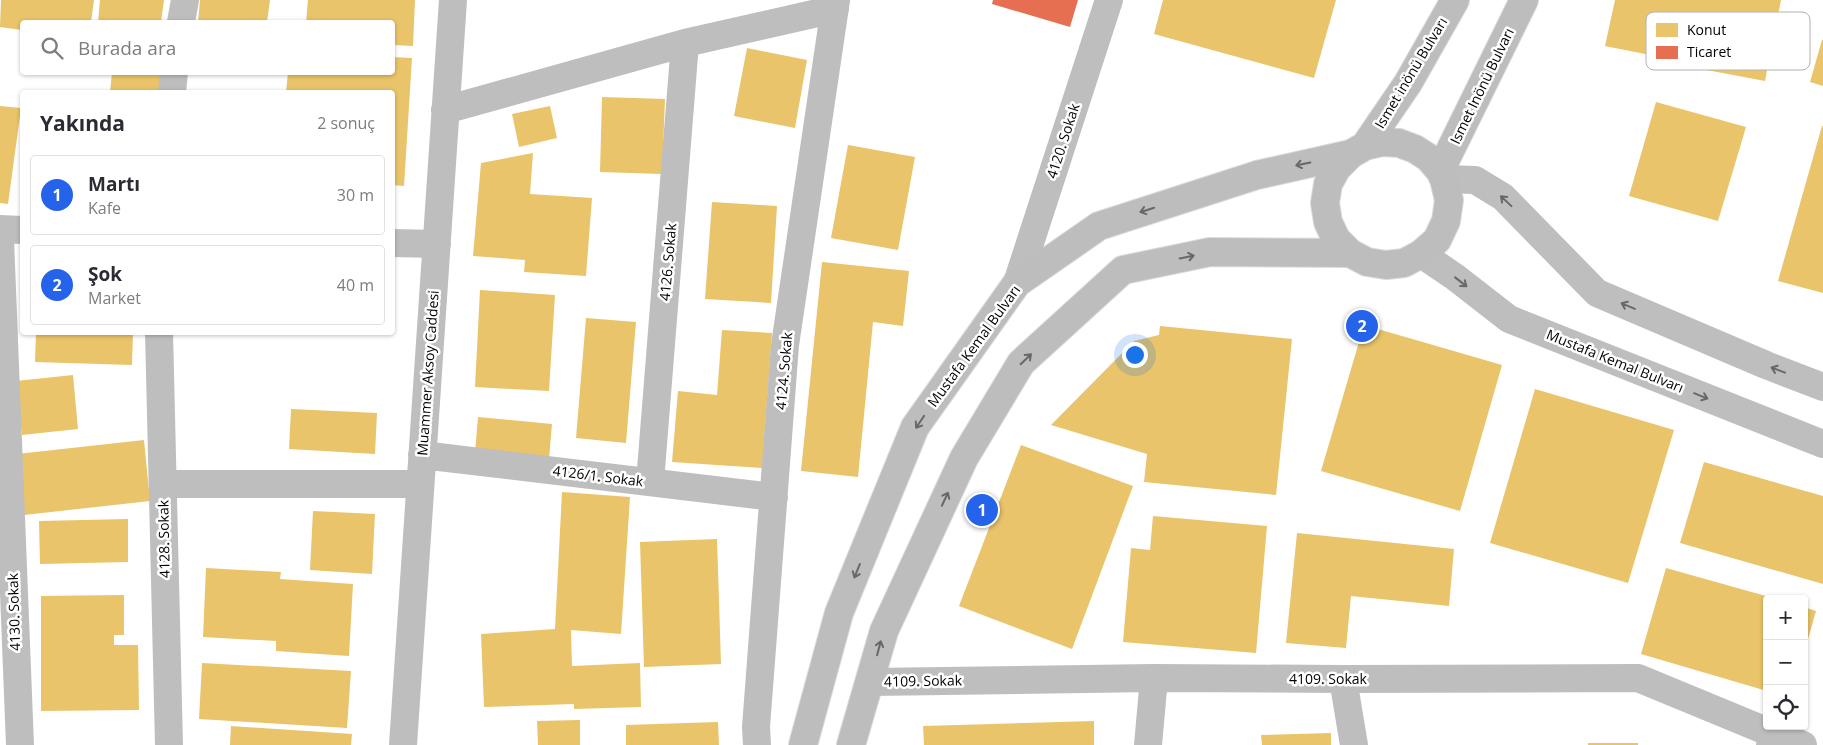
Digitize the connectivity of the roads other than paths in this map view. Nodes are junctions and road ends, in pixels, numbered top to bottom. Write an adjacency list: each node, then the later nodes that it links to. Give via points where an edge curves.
1 (185, 0): 7 (street)
2 (453, 0): 11 (street, Muammer Aksoy Caddesi)
3 (1109, 0): 21 (street, 4120. Sokak)
4 (1455, 0): 12 (main road, Ismet inönü Bulvarı, via 1408,83)
5 (1524, 0): 13 (main road, Ismet Inönü Bulvarı)
6 (835, 5): 8 (street); 29 (street, 4124. Sokak, via 785,345)
7 (181, 20)
8 (686, 43): 11 (street); 26 (street, 4126. Sokak)
9 (174, 75): 10 (street)
10 (172, 90)
11 (445, 110): 18 (street, Muammer Aksoy Caddesi)
12 (1358, 150): 13 (main road, via 1382,142 1399,143 1429,158); 19 (main road, via 1337,168 1328,184 1325,203 1328,222 1336,239); 21 (main road, Mustafa Kemal Bulvarı, one-way to 21, via 1257,174 1099,226)
13 (1442, 175): 20 (main road, via 1449,200 1446,221 1437,240); 23 (street, one-way to 13, via 1597,293 1503,197 1475,180)
14 (0, 228): 15 (street)
15 (20, 230)
16 (0, 239): 34 (street, 4130. Sokak)
17 (395, 243): 18 (street)
18 (436, 244): 25 (street, Muammer Aksoy Caddesi)
19 (1350, 253): 20 (main road, via 1367,262 1386,265 1404,263); 32 (main road, one-way to 19, via 884,631 964,458 1021,363 1124,270 1210,252)
20 (1421, 254): 24 (street, Mustafa Kemal Bulvarı, one-way to 24, via 1509,320)
21 (1017, 283): 38 (main road, Mustafa Kemal Bulvarı, one-way to 38, via 915,428 839,613)
22 (160, 335): 27 (street, 4128. Sokak)
23 (1823, 387)
24 (1823, 444)
25 (422, 455): 26 (street, 4126/1. Sokak); 28 (street, Muammer Aksoy Caddesi)
26 (650, 482): 29 (street, 4126/1. Sokak)
27 (163, 484): 28 (street); 35 (street, 4128. Sokak)
28 (420, 484): 36 (street, Muammer Aksoy Caddesi)
29 (774, 497): 37 (street, 4124. Sokak)
30 (1154, 678): 31 (street, 4109. Sokak); 32 (street, 4109. Sokak); 40 (street)
31 (1343, 679): 33 (street, 4109. Sokak, via 1638,678); 41 (street)
32 (870, 682): 39 (main road)
33 (1773, 740): 42 (street, 4109. Sokak)
34 (20, 745)
35 (169, 745)
36 (403, 745)
37 (757, 745)
38 (802, 745)
39 (851, 745)
40 (1148, 745)
41 (1354, 745)
42 (1803, 745)

